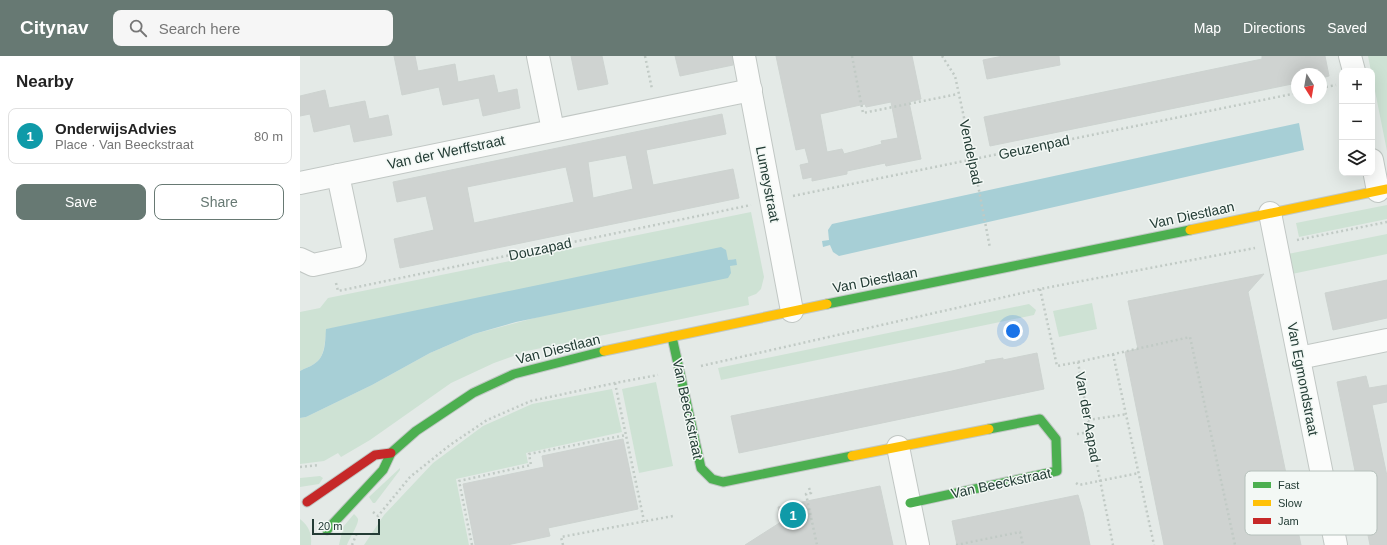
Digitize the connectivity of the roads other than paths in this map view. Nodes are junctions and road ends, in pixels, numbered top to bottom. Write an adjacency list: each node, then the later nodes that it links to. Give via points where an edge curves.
1 (538, 56): 6 (street)
2 (744, 56): 5 (street, Lumeystraat)
3 (1350, 56): 4 (street)
4 (1353, 68)
5 (751, 90): 6 (street, Van der Werffstraat); 13 (street, Lumeystraat)
6 (553, 130): 8 (street, Van der Werffstraat)
7 (1375, 168): 10 (street)
8 (338, 175): 9 (street, Van der Werffstraat); 12 (street, via 355,256 313,265)
9 (300, 182)
10 (1383, 190): 11 (street, Van Diestlaan)
11 (1270, 213): 13 (street, Van Diestlaan); 16 (street, Van Egmondstraat)
12 (300, 259)
13 (792, 311): 14 (street, Van Diestlaan)
14 (672, 337): 17 (street, Van Beeckstraat, via 701,468 712,479 723,482); 18 (street, Van Diestlaan, via 514,374 473,393 416,431)
15 (1387, 340): 16 (street)
16 (1299, 358): 19 (street, Van Egmondstraat)
17 (898, 447): 20 (street); 20 (street, Van Beeckstraat, via 1040,419 1056,439 1057,471)
18 (391, 453): 21 (street, Van Diestlaan, via 375,455); 23 (street, Van Diestlaan, via 383,470 326,526)
19 (1321, 471)
20 (910, 502): 24 (street)
21 (307, 503)
22 (1334, 535): 25 (street, Van Egmondstraat)
23 (329, 540)
24 (918, 545)
25 (1336, 545)

